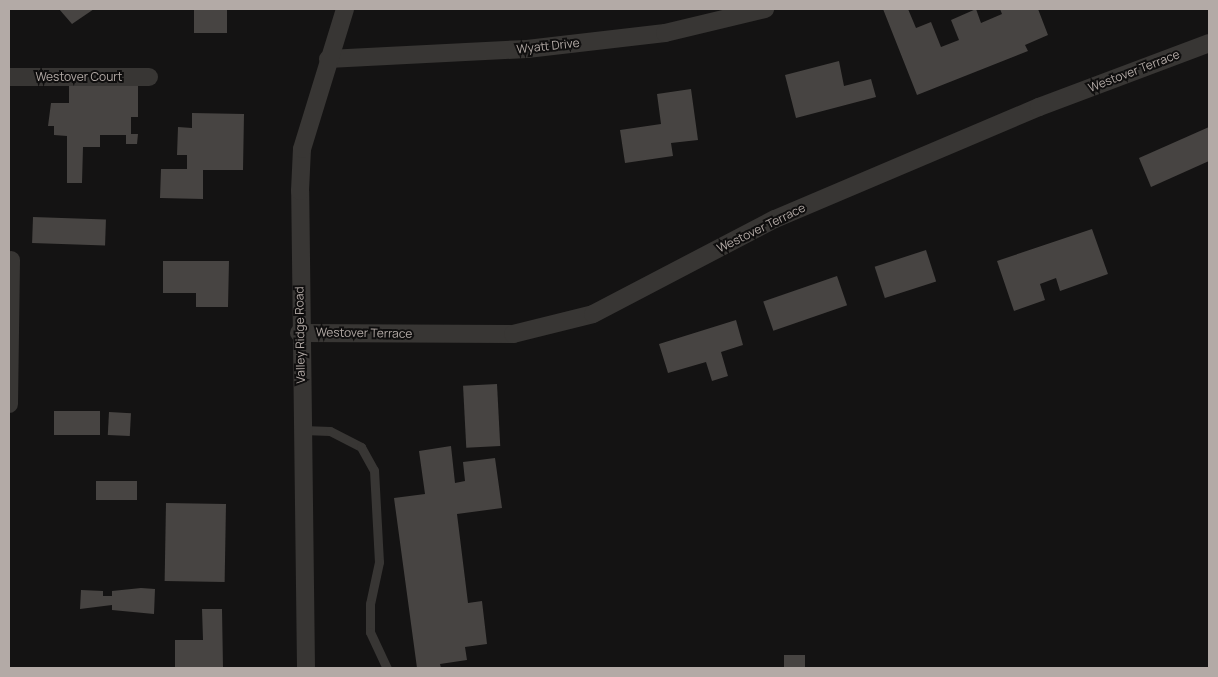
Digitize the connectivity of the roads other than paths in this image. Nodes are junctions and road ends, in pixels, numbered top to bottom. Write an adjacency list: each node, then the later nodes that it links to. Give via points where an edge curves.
1 (345, 9): 4 (street, Valley Ridge Road)
2 (765, 9): 4 (street, Wyatt Drive, via 665,33 537,48)
3 (1209, 42): 8 (street, Westover Terrace, via 1039,107 775,219 593,314 513,334)
4 (328, 59): 8 (street, Valley Ridge Road, via 302,149)
5 (149, 77): 6 (street, Westover Court)
6 (9, 78)
7 (12, 260): 9 (street)
8 (299, 333): 10 (street, Valley Ridge Road)
9 (9, 404)
10 (303, 430): 11 (street, Valley Ridge Road); 12 (lane, via 330,431 361,446 374,470 379,562 370,604 370,632)
11 (306, 668)
12 (387, 668)

